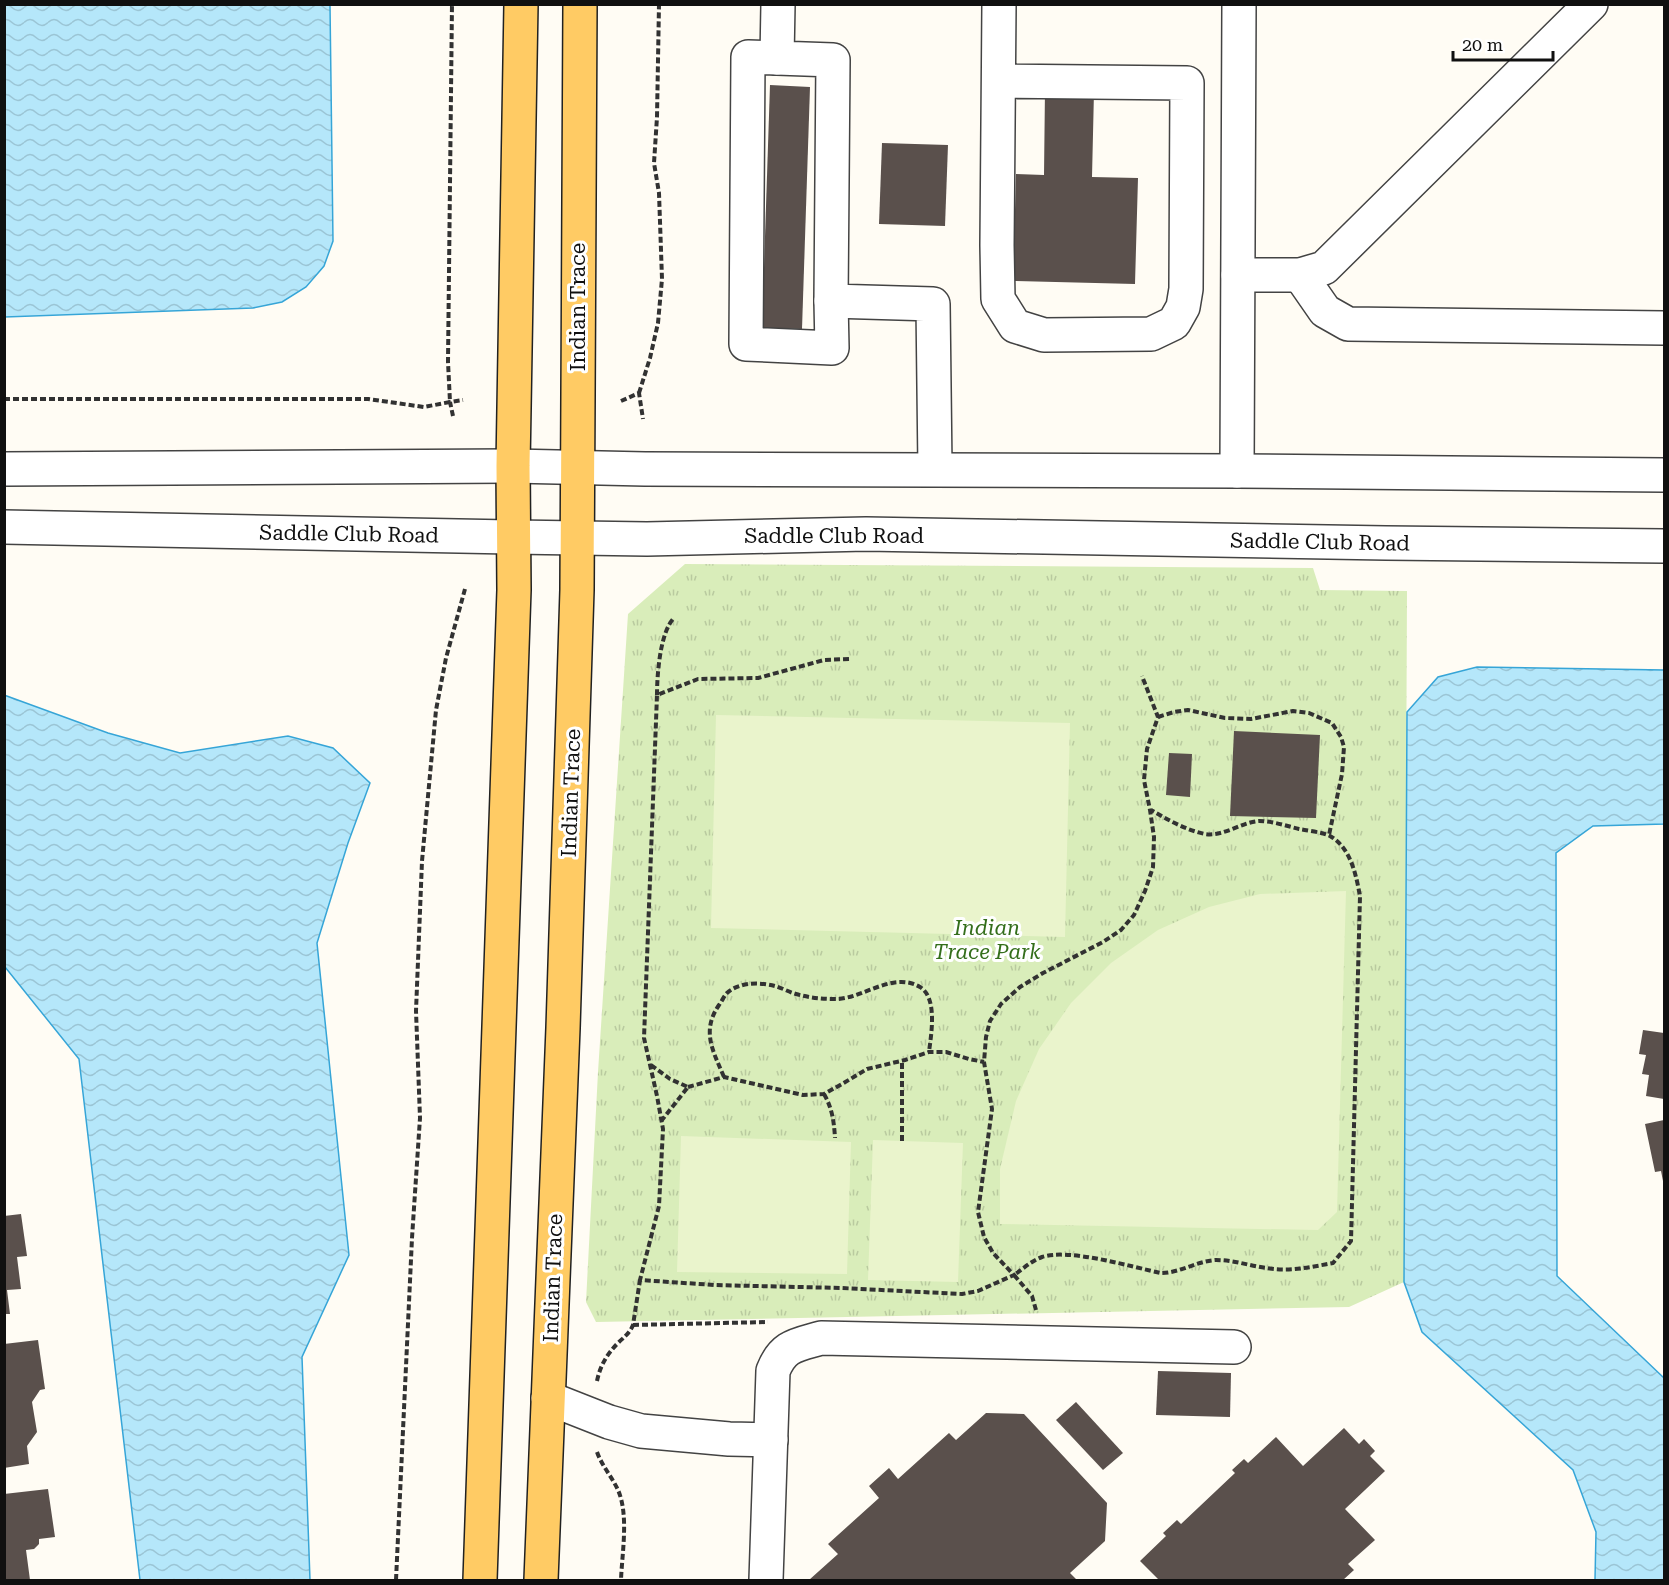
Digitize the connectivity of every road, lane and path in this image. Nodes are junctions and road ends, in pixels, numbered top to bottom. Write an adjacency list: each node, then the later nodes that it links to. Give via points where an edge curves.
1 (453, 4): 19 (path)
2 (520, 4): 22 (main road)
3 (580, 4): 23 (main road, Indian Trace)
4 (659, 4): 15 (path, via 654,163 662,279 658,323)
5 (778, 4): 9 (street)
6 (999, 4): 10 (street)
7 (1239, 4): 11 (street)
8 (1591, 4): 12 (street, via 1324,268)
9 (777, 58): 13 (street, via 833,60); 13 (street, via 748,57 746,344 832,348)
10 (999, 81): 10 (street, via 1186,84 1186,289 1183,307 1174,323 1151,334 1044,335 1015,326 998,299)
11 (1238, 275): 12 (street); 26 (street)
12 (1300, 275): 14 (street, via 1324,311 1348,324)
13 (831, 301): 25 (street, via 933,304)
14 (1665, 328)
15 (639, 393): 18 (path); 21 (path)
16 (4, 399): 19 (path, via 368,399 424,407)
17 (463, 400): 19 (path)
18 (621, 401)
19 (450, 402): 20 (path)
20 (453, 416)
21 (643, 418)
22 (513, 466): 23 (street); 24 (street); 29 (main road)
23 (577, 468): 25 (street); 30 (main road, Indian Trace)
24 (4, 469)
25 (935, 469): 26 (street)
26 (1237, 471): 27 (street)
27 (1665, 475)
28 (4, 527): 29 (street, Saddle Club Road)
29 (513, 537): 30 (street, Saddle Club Road); 61 (main road)
30 (577, 538): 31 (street, Saddle Club Road, via 866,534); 57 (main road, Indian Trace, via 564,1028)
31 (1665, 546)
32 (465, 589): 60 (path, via 436,710 422,861 416,1011 420,1118)
33 (674, 618): 36 (path, via 659,660)
34 (849, 659): 36 (path, via 824,660 758,678 698,679)
35 (1142, 676): 37 (path)
36 (657, 695): 43 (path, via 644,1038)
37 (1158, 717): 38 (path, via 1147,749 1144,780); 39 (path, via 1188,710 1251,719 1293,711 1310,713 1332,723 1344,747)
38 (1150, 810): 39 (path, via 1183,827 1208,834 1258,821); 42 (path, via 1153,867 1134,915 1121,930 1020,987 1001,1004 990,1021)
39 (1329, 835): 50 (path, via 1345,850 1360,896 1351,1240 1333,1263 1296,1269 1213,1260 1161,1274 1057,1254 1043,1257)
40 (929, 1052): 41 (path); 42 (path, via 946,1052); 44 (path, via 929,998 922,988 908,982 894,982 839,999 813,998 754,984 727,993 715,1010 709,1041)
41 (902, 1061): 46 (path, via 867,1069); 49 (path)
42 (984, 1062): 50 (path, via 992,1109 978,1212 993,1253)
43 (650, 1064): 45 (path); 47 (path)
44 (724, 1077): 45 (path); 46 (path, via 803,1095)
45 (688, 1087): 47 (path)
46 (824, 1094): 48 (path, via 832,1111)
47 (662, 1121): 51 (path, via 658,1206)
48 (835, 1138)
49 (902, 1141)
50 (1014, 1275): 51 (path, via 978,1292 962,1294); 52 (path, via 1032,1296)
51 (640, 1280): 54 (path)
52 (1035, 1317)
53 (769, 1322): 54 (path)
54 (633, 1325): 56 (path, via 607,1356)
55 (1234, 1347): 58 (street, via 821,1338 792,1346 778,1359 773,1371)
56 (597, 1387)
57 (548, 1398): 58 (street, via 641,1431); 62 (main road, Indian Trace)
58 (771, 1440): 64 (street)
59 (596, 1450): 63 (path, via 622,1504)
60 (396, 1581)
61 (480, 1581)
62 (541, 1581)
63 (621, 1581)
64 (766, 1581)

